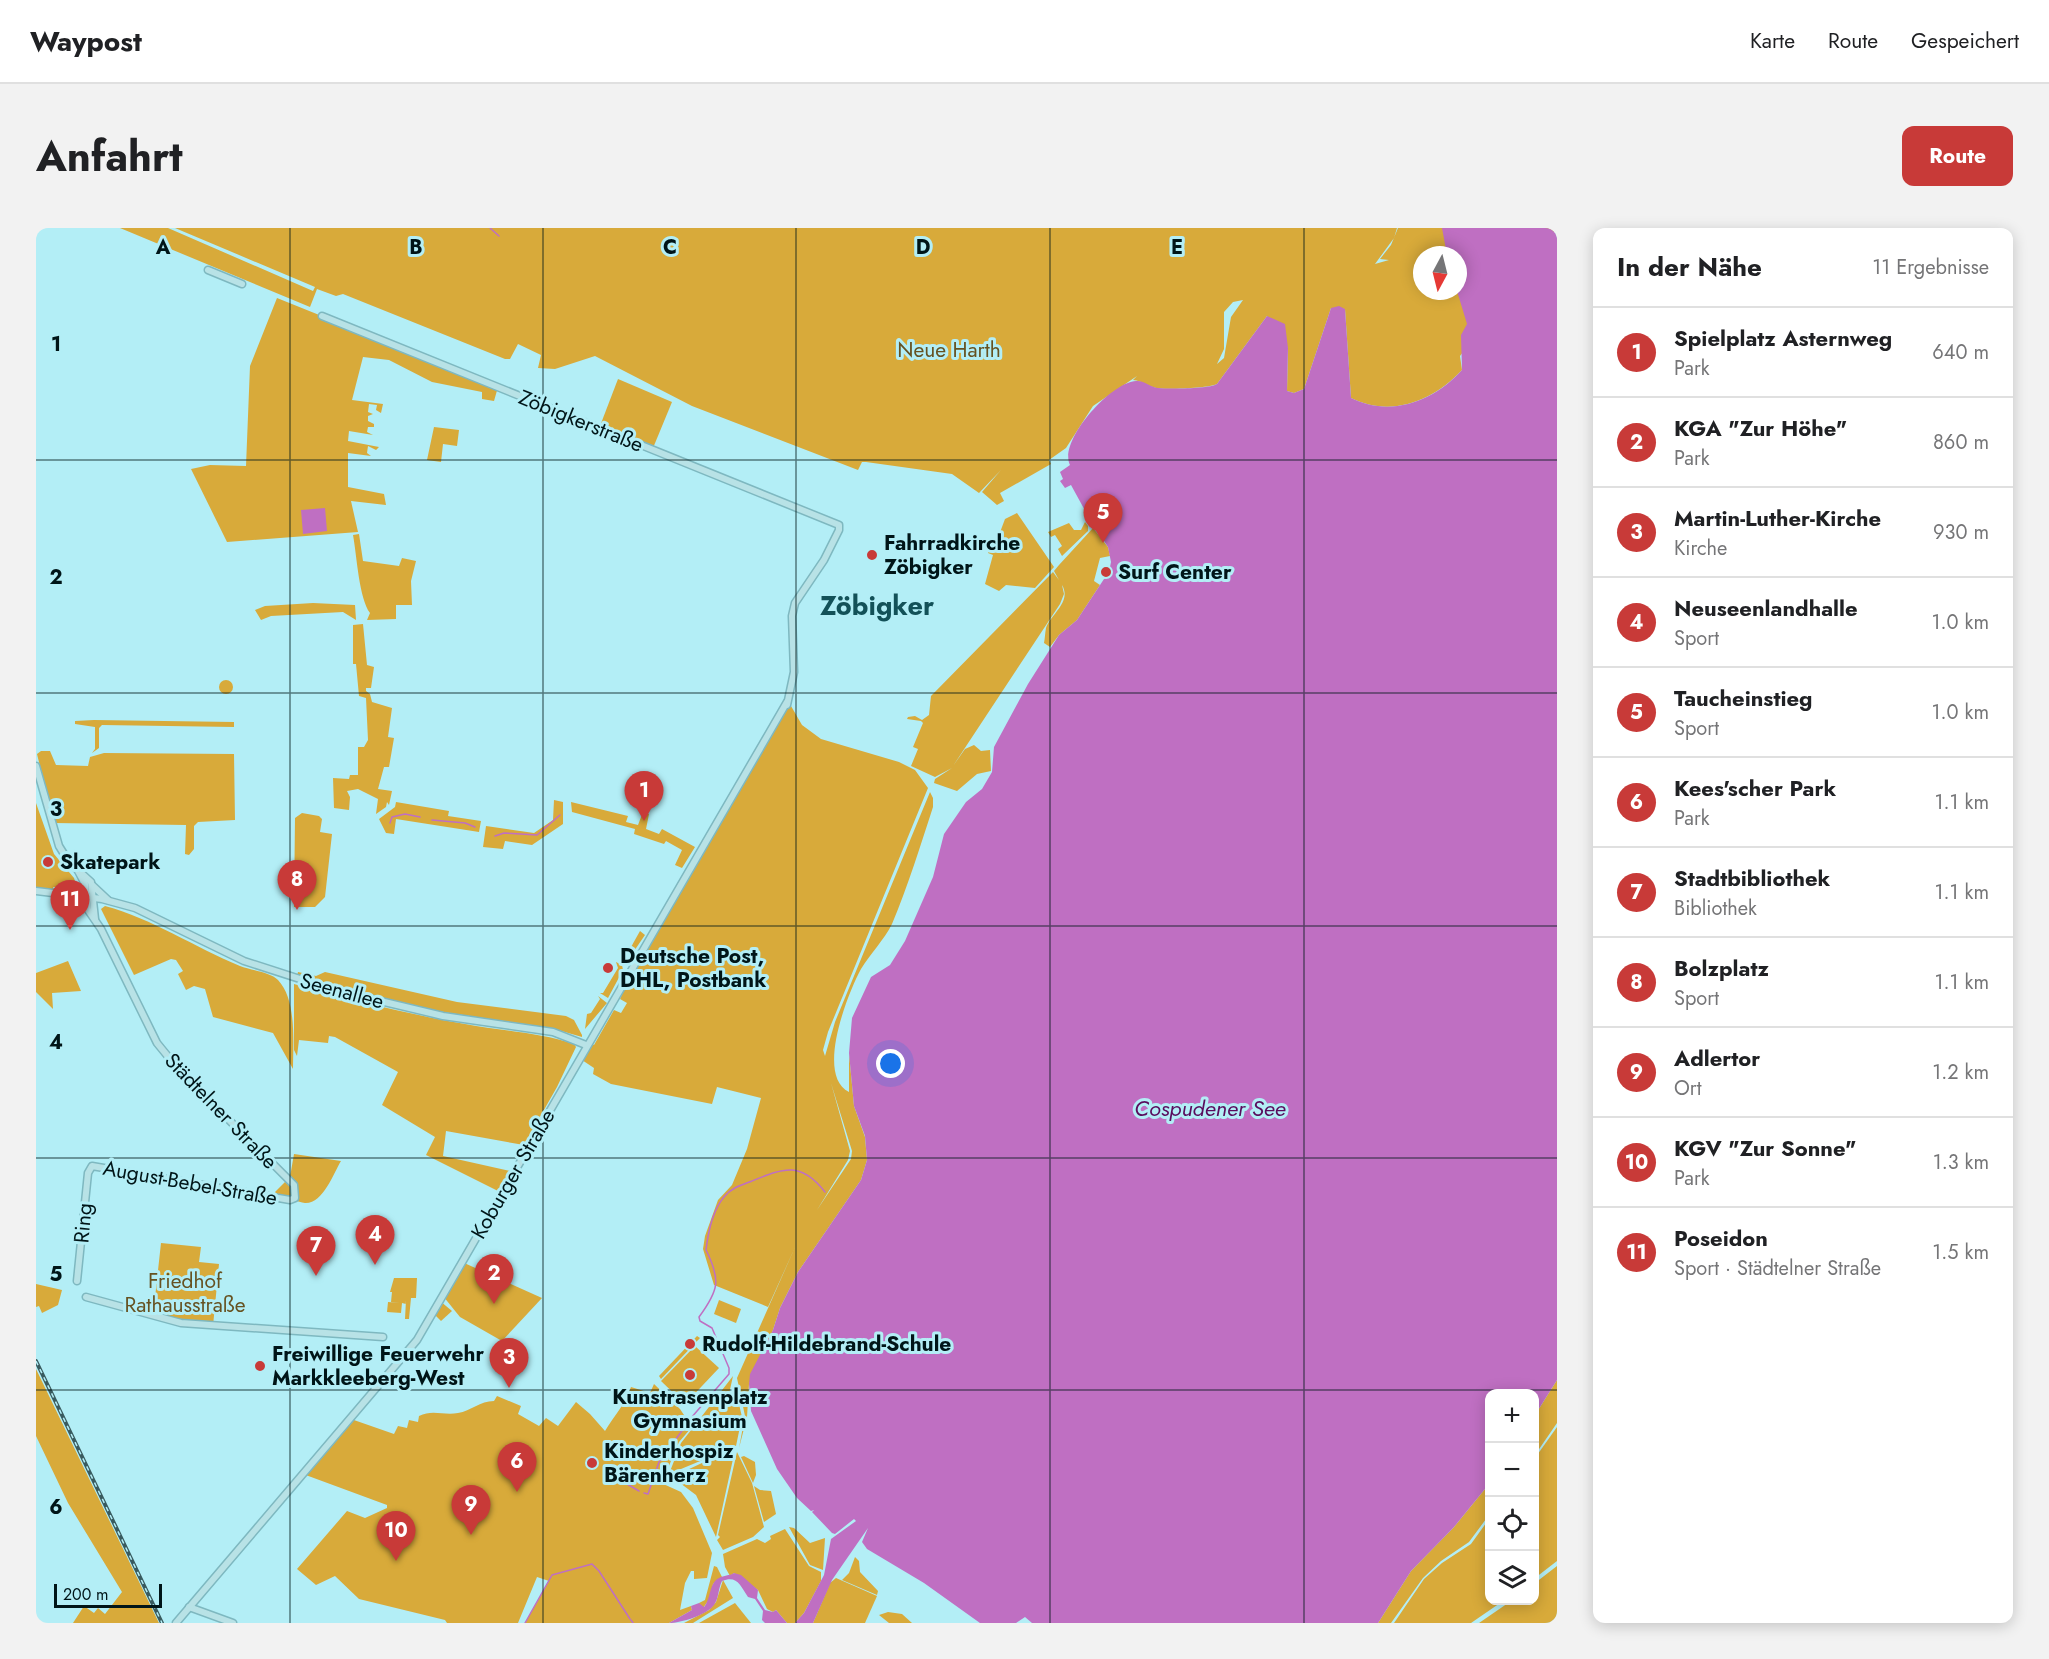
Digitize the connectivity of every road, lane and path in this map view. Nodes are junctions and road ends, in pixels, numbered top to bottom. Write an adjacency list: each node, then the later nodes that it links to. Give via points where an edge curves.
1 (208, 270): 2 (main road)
2 (242, 284)
3 (322, 316): 4 (main road, Zöbigkerstraße)
4 (840, 527): 11 (main road, Koburger Straße, via 824,560 795,603 794,672 787,702)
5 (36, 766): 6 (main road, Städtelner Straße, via 54,836)
6 (77, 869): 7 (main road, Städtelner Straße, via 88,876); 9 (main road, Städtelner Straße)
7 (92, 885): 9 (main road, Städtelner Straße); 10 (main road, Seenallee)
8 (36, 891): 9 (main road, Seenallee)
9 (89, 897): 10 (main road, Seenallee); 13 (main road, Städtelner Straße, via 88,910 163,1051 294,1185 296,1196)
10 (109, 901): 11 (main road, Seenallee, via 150,914 230,956 293,978 414,1010 556,1033)
11 (586, 1045): 17 (main road, Koburger Straße, via 417,1341)
12 (91, 1167): 13 (main road, August-Bebel-Straße); 14 (main road, Ring)
13 (290, 1200)
14 (77, 1281)
15 (86, 1297): 16 (main road, via 181,1323)
16 (383, 1337)
17 (189, 1607): 18 (main road, Koburger Straße); 19 (main road)
18 (176, 1623)
19 (233, 1623)

